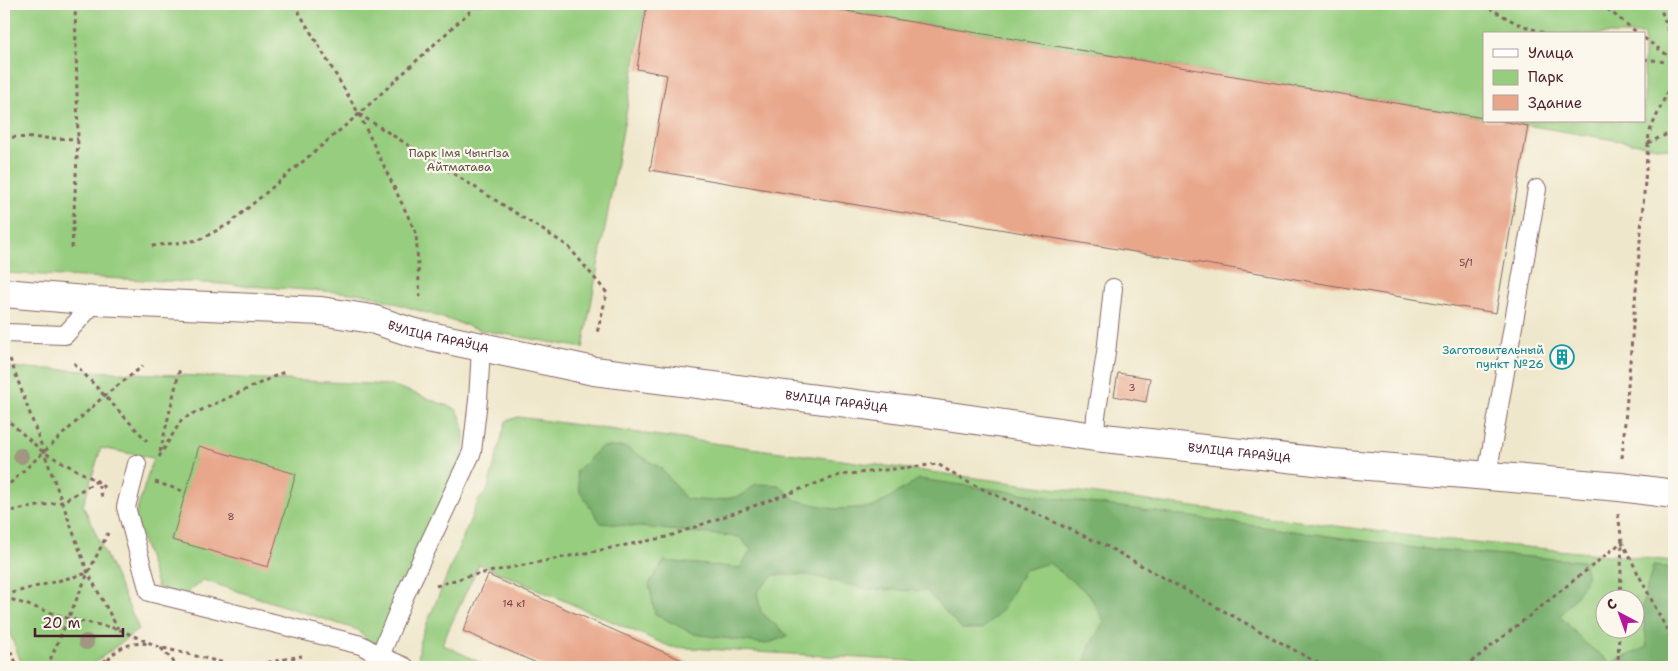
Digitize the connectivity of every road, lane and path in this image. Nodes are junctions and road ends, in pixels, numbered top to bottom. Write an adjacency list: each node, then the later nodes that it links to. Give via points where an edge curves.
1 (74, 4): 17 (path)
2 (294, 4): 14 (path)
3 (478, 4): 14 (path)
4 (1482, 4): 7 (path)
5 (1602, 4): 8 (path)
6 (1659, 4): 10 (path)
7 (1541, 32)
8 (1637, 32)
9 (1646, 40): 12 (path)
10 (1674, 47)
11 (1646, 59): 12 (path)
12 (1674, 62)
13 (1674, 77): 18 (path, via 1649,133)
14 (359, 114): 20 (path, via 229,224 199,240); 24 (path, via 416,233); 27 (path, via 568,246 606,292)
15 (1674, 131): 18 (path)
16 (4, 137): 17 (path)
17 (78, 139): 21 (path)
18 (1648, 144): 41 (path)
19 (1537, 189): 44 (lane)
20 (152, 246)
21 (72, 248)
22 (1113, 288): 36 (lane)
23 (4, 294): 25 (street, ВУЛІЦА ГАРАЎЦА)
24 (420, 298)
25 (96, 301): 26 (lane, via 65,335); 28 (street, ВУЛІЦА ГАРАЎЦА, via 322,311 372,319 410,332)
26 (4, 333)
27 (597, 333)
28 (481, 348): 36 (street, ВУЛІЦА ГАРАЎЦА, via 594,371); 59 (lane, via 472,452)
29 (10, 359): 39 (path)
30 (74, 363): 34 (path)
31 (143, 366): 34 (path)
32 (180, 368): 40 (path)
33 (284, 372): 40 (path, via 182,419)
34 (104, 396): 37 (path); 39 (path)
35 (4, 418): 39 (path)
36 (1094, 437): 44 (street, ВУЛІЦА ГАРАЎЦА)
37 (147, 442)
38 (154, 448): 40 (path)
39 (43, 452): 45 (path); 47 (path); 50 (path)
40 (160, 455): 43 (path)
41 (1621, 463)
42 (137, 464): 51 (lane)
43 (157, 464)
44 (1487, 475): 49 (street, ВУЛІЦА ГАРАЎЦА)
45 (97, 481): 50 (path); 51 (path); 52 (path)
46 (152, 481): 48 (path)
47 (4, 489)
48 (186, 492)
49 (1674, 494)
50 (62, 502): 54 (path); 56 (path)
51 (126, 506): 56 (path); 66 (lane, via 149,592 361,645)
52 (106, 508)
53 (1618, 511): 55 (path)
54 (4, 512)
55 (1622, 542): 57 (path); 64 (path); 76 (path)
56 (88, 573): 58 (path); 60 (path); 61 (path)
57 (1620, 588)
58 (4, 596): 60 (path)
59 (404, 597): 66 (lane); 75 (path, via 468,576 668,537 840,474 938,464 961,479 1108,547)
60 (67, 618): 61 (path); 69 (path)
61 (118, 629): 65 (path)
62 (4, 637): 68 (path)
63 (1619, 638): 77 (path)
64 (1674, 644)
65 (160, 647): 67 (path, via 140,642 128,644); 72 (path); 73 (path)
66 (380, 656): 74 (lane)
67 (108, 659): 70 (path); 71 (path)
68 (18, 667)
69 (47, 667)
70 (97, 667)
71 (104, 667)
72 (176, 667)
73 (242, 667)
74 (404, 667)
75 (1325, 667)
76 (1465, 667)
77 (1618, 667)

